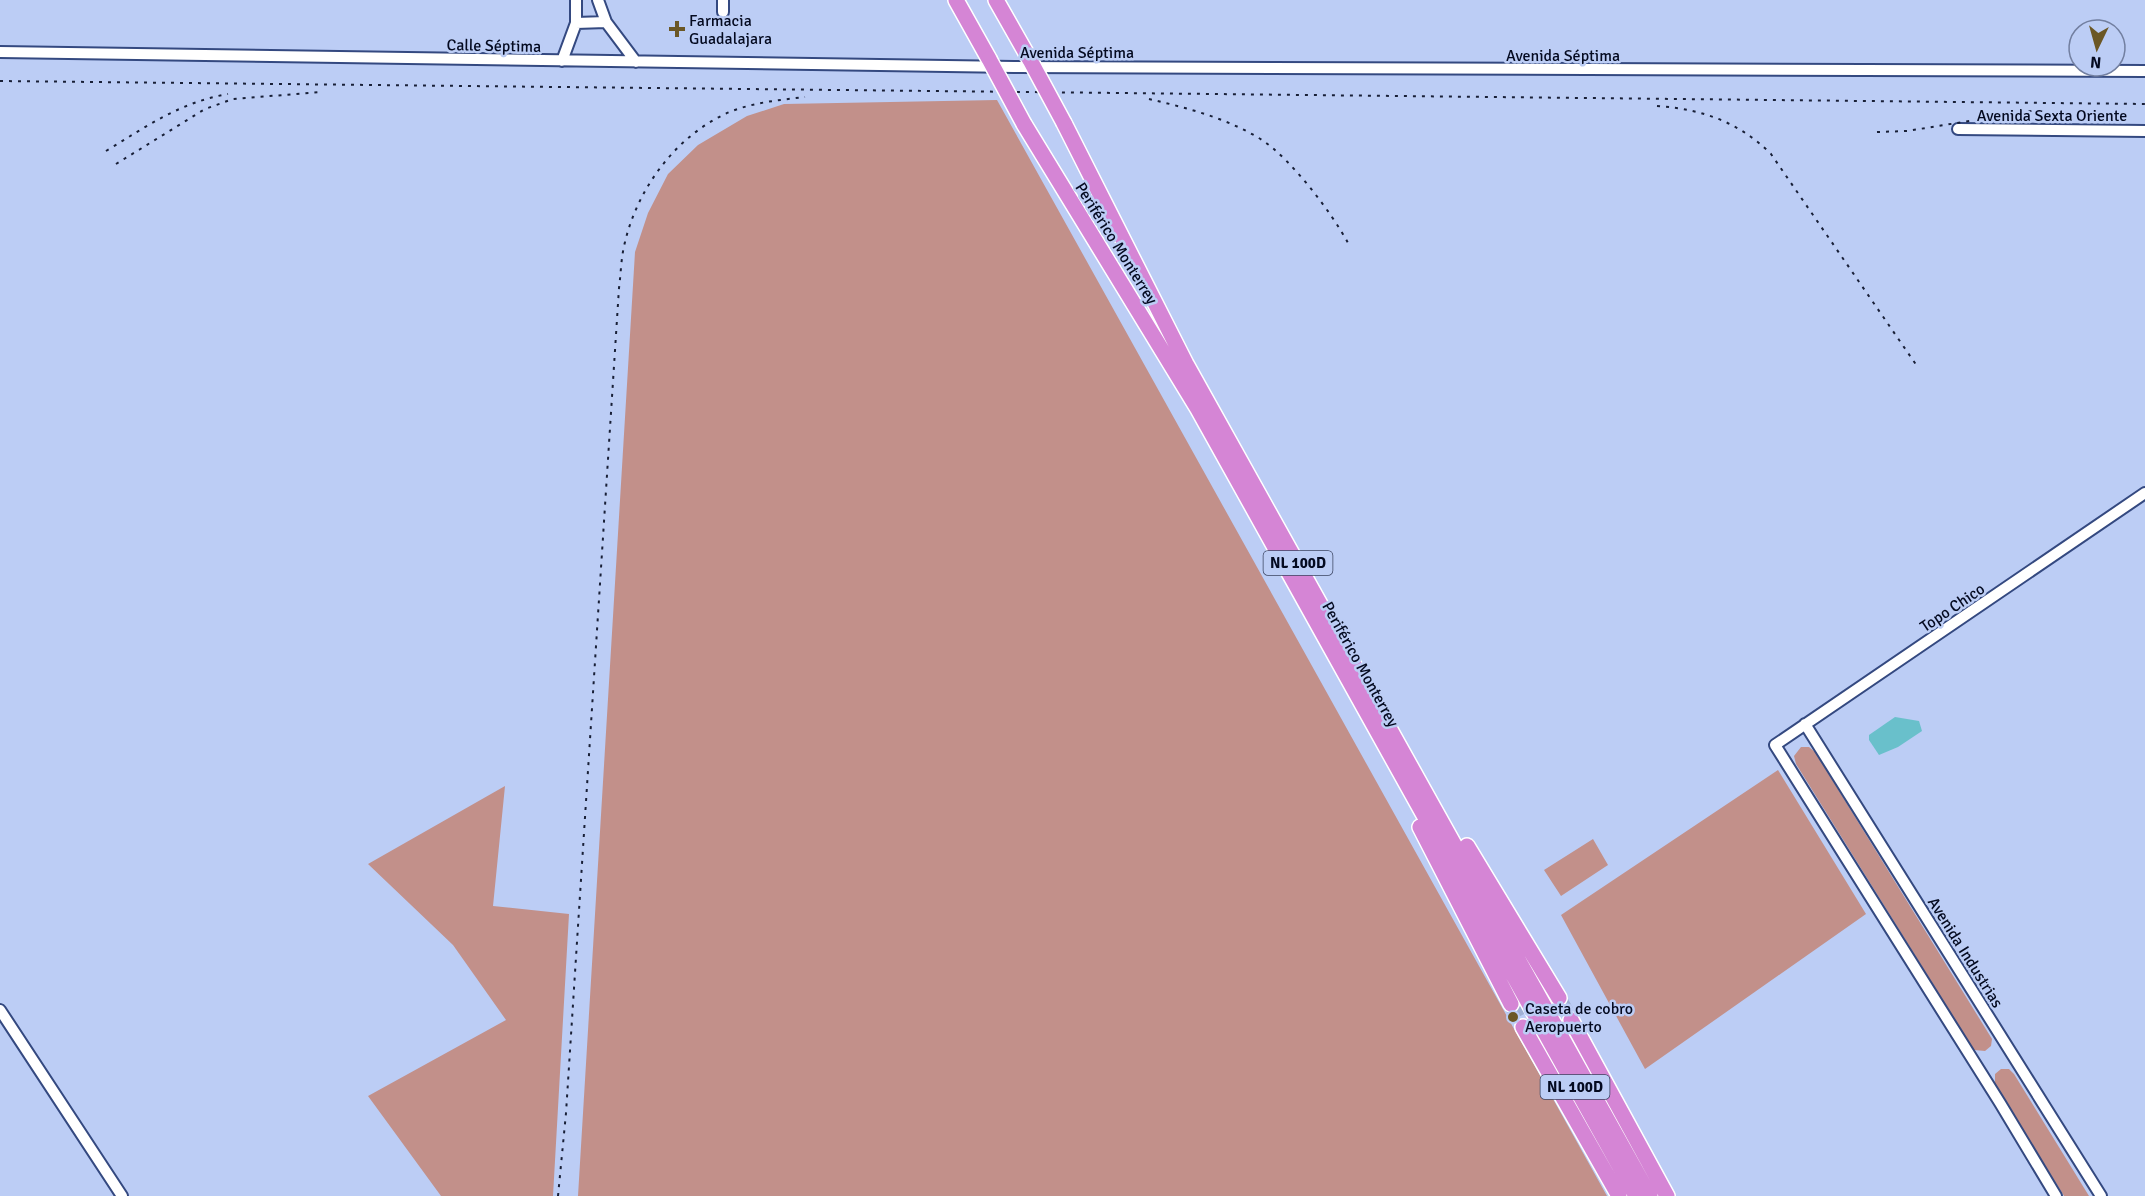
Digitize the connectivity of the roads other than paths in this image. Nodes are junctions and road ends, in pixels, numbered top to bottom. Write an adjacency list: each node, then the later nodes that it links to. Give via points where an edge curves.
1 (576, 0): 8 (street)
2 (598, 0): 7 (street)
3 (723, 0): 6 (street)
4 (956, 0): 12 (highway, Periférico Monterrey / NL 100D)
5 (996, 0): 18 (highway, Periférico Monterrey / NL 100D, bridge, via 1099,188 1186,364)
6 (723, 12)
7 (606, 22): 8 (street); 11 (street)
8 (576, 23): 10 (street)
9 (3, 52): 10 (street, Calle Séptima)
10 (562, 61): 11 (street, Calle Séptima)
11 (636, 62): 12 (street, Calle Séptima)
12 (984, 63): 13 (street, Avenida Séptima); 18 (highway, Periférico Monterrey / NL 100D, bridge, via 1198,409)
13 (2145, 71)
14 (1958, 129): 15 (street, Avenida Sexta Oriente)
15 (2145, 130)
16 (2145, 493): 17 (street, Topo Chico)
17 (1805, 724): 31 (street, Topo Chico, via 1775,745); 32 (street, Avenida Industrias)
18 (1406, 770): 19 (highway, via 1444,809); 20 (highway, via 1407,797 1423,835); 28 (highway, Periférico Monterrey / NL 100D); 29 (highway, Periférico Monterrey / NL 100D)
19 (1559, 998)
20 (1511, 1004)
21 (0, 1010): 23 (street)
22 (1571, 1020): 30 (highway)
23 (9, 1023): 25 (street); 26 (street)
24 (1523, 1026): 27 (highway)
25 (0, 1031)
26 (122, 1196)
27 (1619, 1196)
28 (1636, 1196)
29 (1650, 1196)
30 (1667, 1196)
31 (2056, 1196)
32 (2101, 1196)

